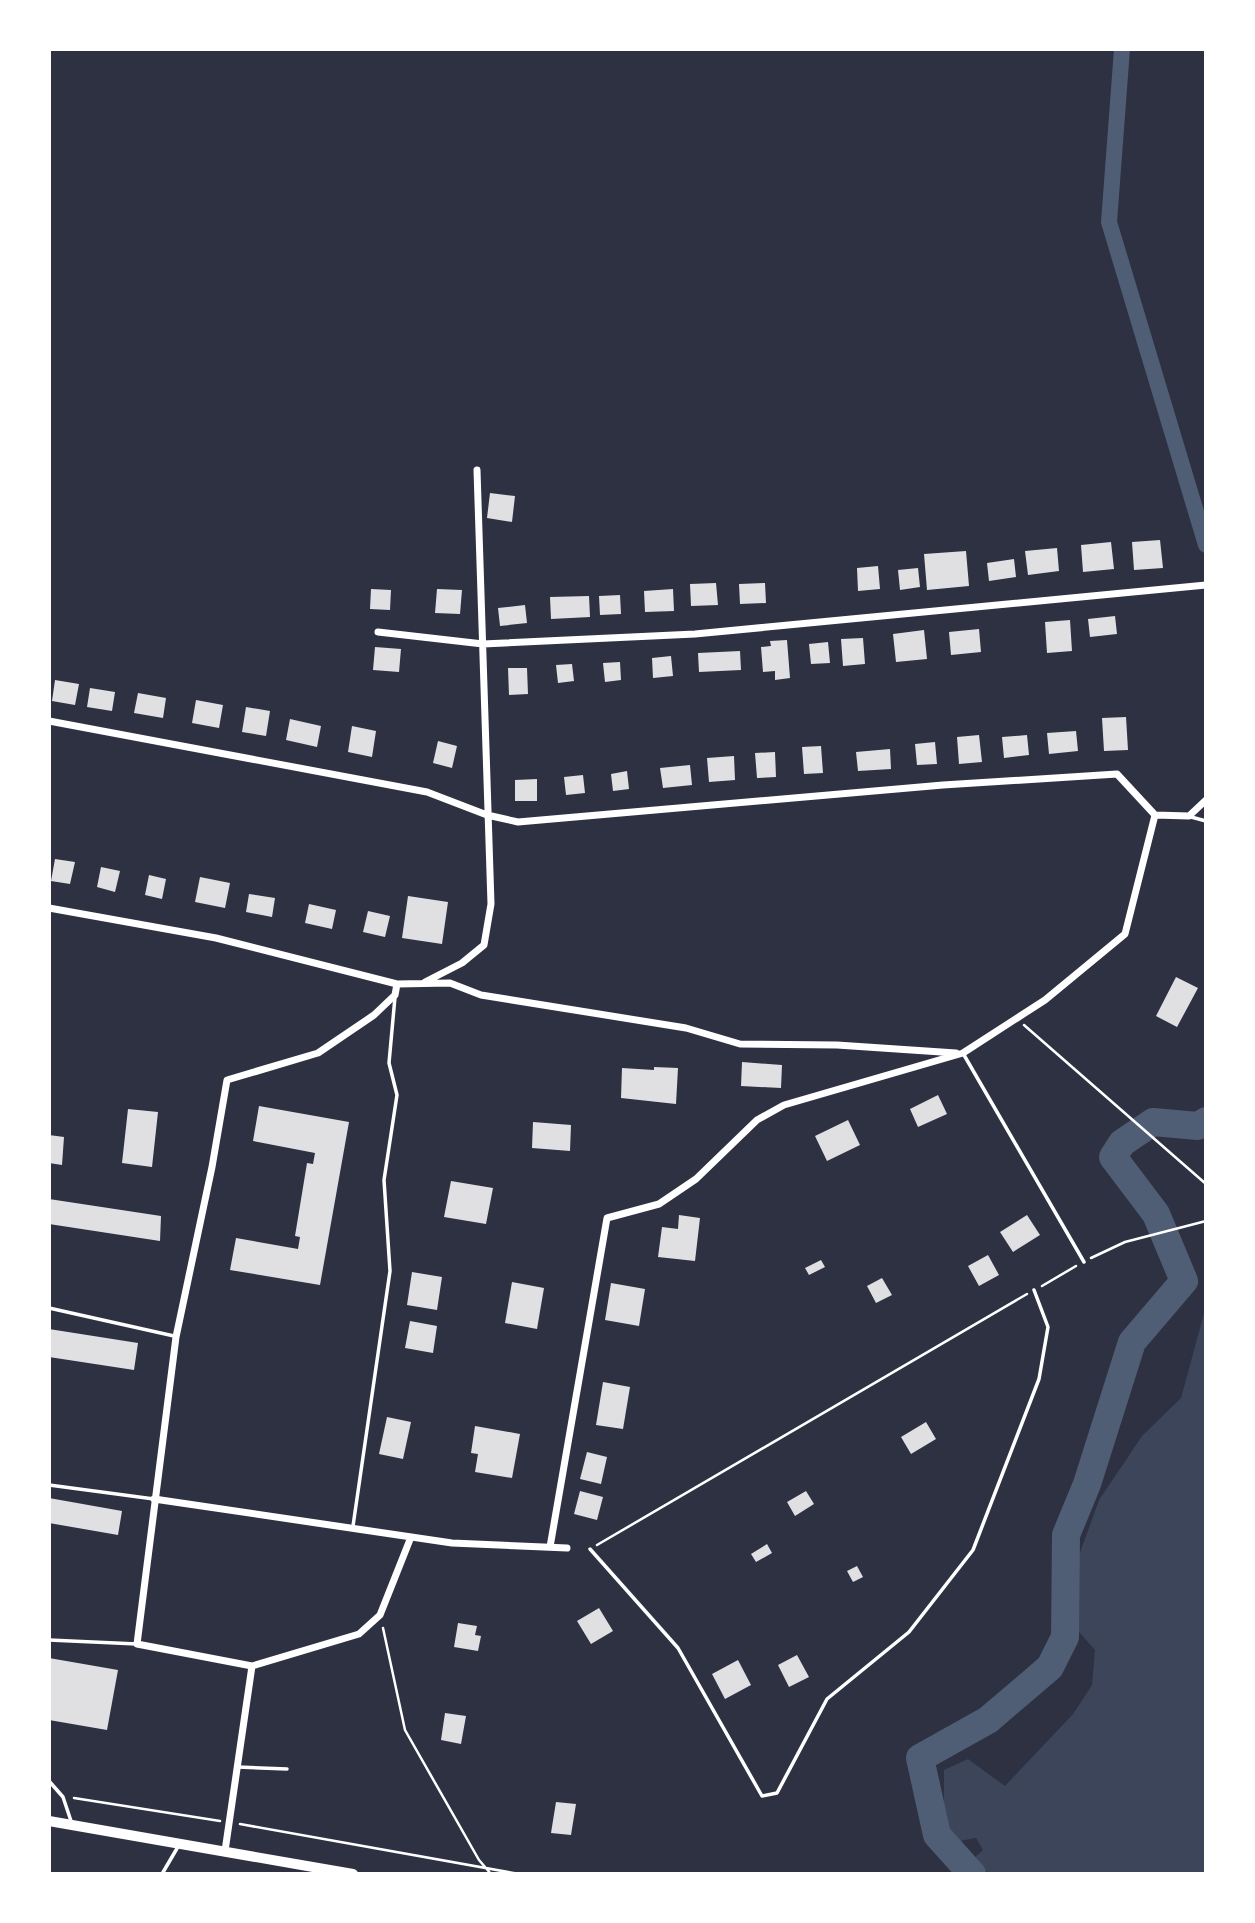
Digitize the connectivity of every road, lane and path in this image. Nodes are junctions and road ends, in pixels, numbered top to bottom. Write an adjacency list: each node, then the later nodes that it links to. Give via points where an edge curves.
1 (477, 470): 4 (street)
2 (1206, 585): 4 (street, via 695,634)
3 (378, 632): 4 (street)
4 (483, 644): 7 (street)
5 (49, 721): 7 (street, via 427,792)
6 (1206, 800): 9 (street)
7 (486, 815): 8 (street, via 518,822 1117,774); 12 (street, via 491,904 484,945)
8 (1154, 815): 9 (street); 16 (street, via 1125,934 1045,1000)
9 (1189, 816): 10 (lane)
10 (1206, 821)
11 (49, 908): 13 (street, via 216,938)
12 (425, 983): 13 (street); 16 (street, via 450,983 481,995 686,1028 740,1044)
13 (397, 984): 14 (street)
14 (395, 995): 22 (street, via 318,1053 227,1080); 25 (lane, via 389,1063 397,1095 384,1180 390,1271)
15 (1030, 1031): 17 (path)
16 (963, 1053): 19 (lane); 27 (street, via 783,1105 757,1120 696,1179 659,1204 607,1218)
17 (1206, 1184)
18 (1206, 1221): 19 (path, via 1125,1242)
19 (1084, 1262): 20 (path)
20 (1034, 1290): 29 (path); 29 (lane, via 1048,1327 1039,1380 973,1550 909,1632 827,1699 777,1793 762,1796 678,1648)
21 (49, 1308): 22 (lane)
22 (176, 1337): 24 (street)
23 (49, 1485): 24 (lane)
24 (154, 1499): 25 (street); 32 (street)
25 (353, 1528): 26 (street)
26 (411, 1537): 27 (street); 30 (street)
27 (550, 1547): 28 (street)
28 (567, 1548)
29 (590, 1549)
30 (380, 1615): 33 (street, via 359,1634); 43 (path, via 405,1730)
31 (49, 1640): 32 (lane)
32 (137, 1644): 33 (street)
33 (252, 1666): 34 (street)
34 (238, 1767): 35 (lane); 39 (street)
35 (287, 1769)
36 (49, 1781): 37 (lane)
37 (63, 1797): 39 (path); 40 (lane)
38 (49, 1822): 40 (main road)
39 (229, 1822): 42 (street); 43 (path)
40 (72, 1825): 41 (main road)
41 (180, 1843): 42 (main road); 44 (lane)
42 (225, 1851): 45 (main road)
43 (485, 1867): 46 (path); 47 (path)
44 (162, 1874)
45 (353, 1874)
46 (491, 1874)
47 (519, 1874)

